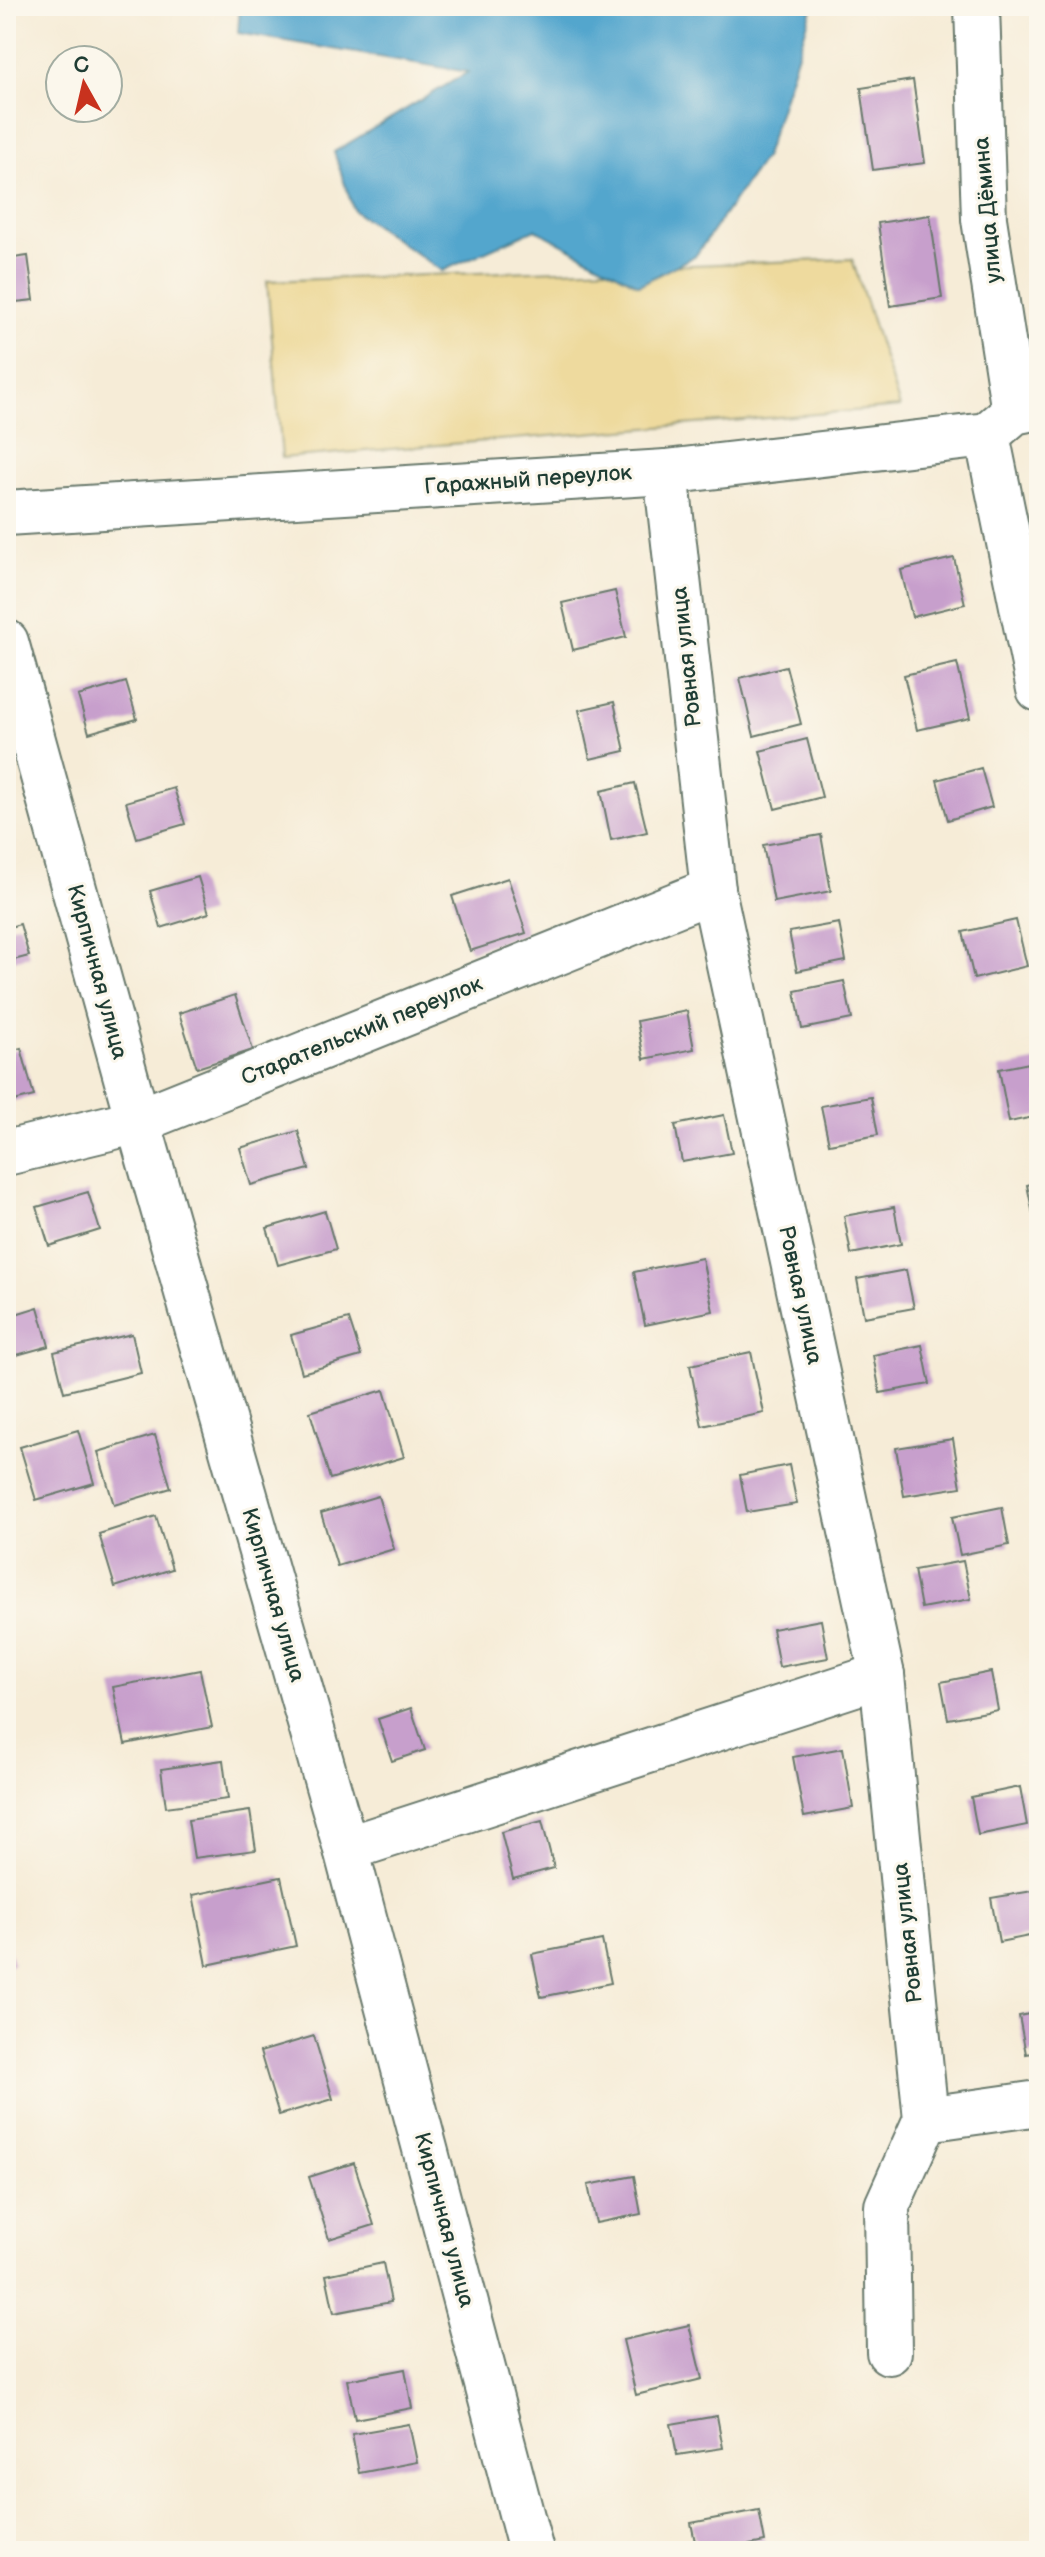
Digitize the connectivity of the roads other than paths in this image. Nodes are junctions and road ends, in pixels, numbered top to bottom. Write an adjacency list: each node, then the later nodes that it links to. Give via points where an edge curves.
1 (977, 6): 2 (street, улица Дёмина, via 984,219)
2 (1013, 418): 3 (street, Гаражный переулок); 6 (street, улица Дёмина)
3 (666, 472): 4 (street, Гаражный переулок); 7 (street, Ровная улица)
4 (6, 513)
5 (6, 642): 8 (street, Кирпичная улица)
6 (1039, 689)
7 (713, 890): 8 (street, Старательский переулок); 10 (street, Ровная улица)
8 (138, 1121): 9 (street, Старательский переулок); 11 (street, Кирпичная улица)
9 (6, 1153)
10 (882, 1675): 11 (street); 13 (street, Ровная улица)
11 (346, 1849): 15 (street, Кирпичная улица)
12 (1039, 2103): 13 (street)
13 (926, 2119): 14 (street, via 887,2206)
14 (889, 2352)
15 (531, 2551)

